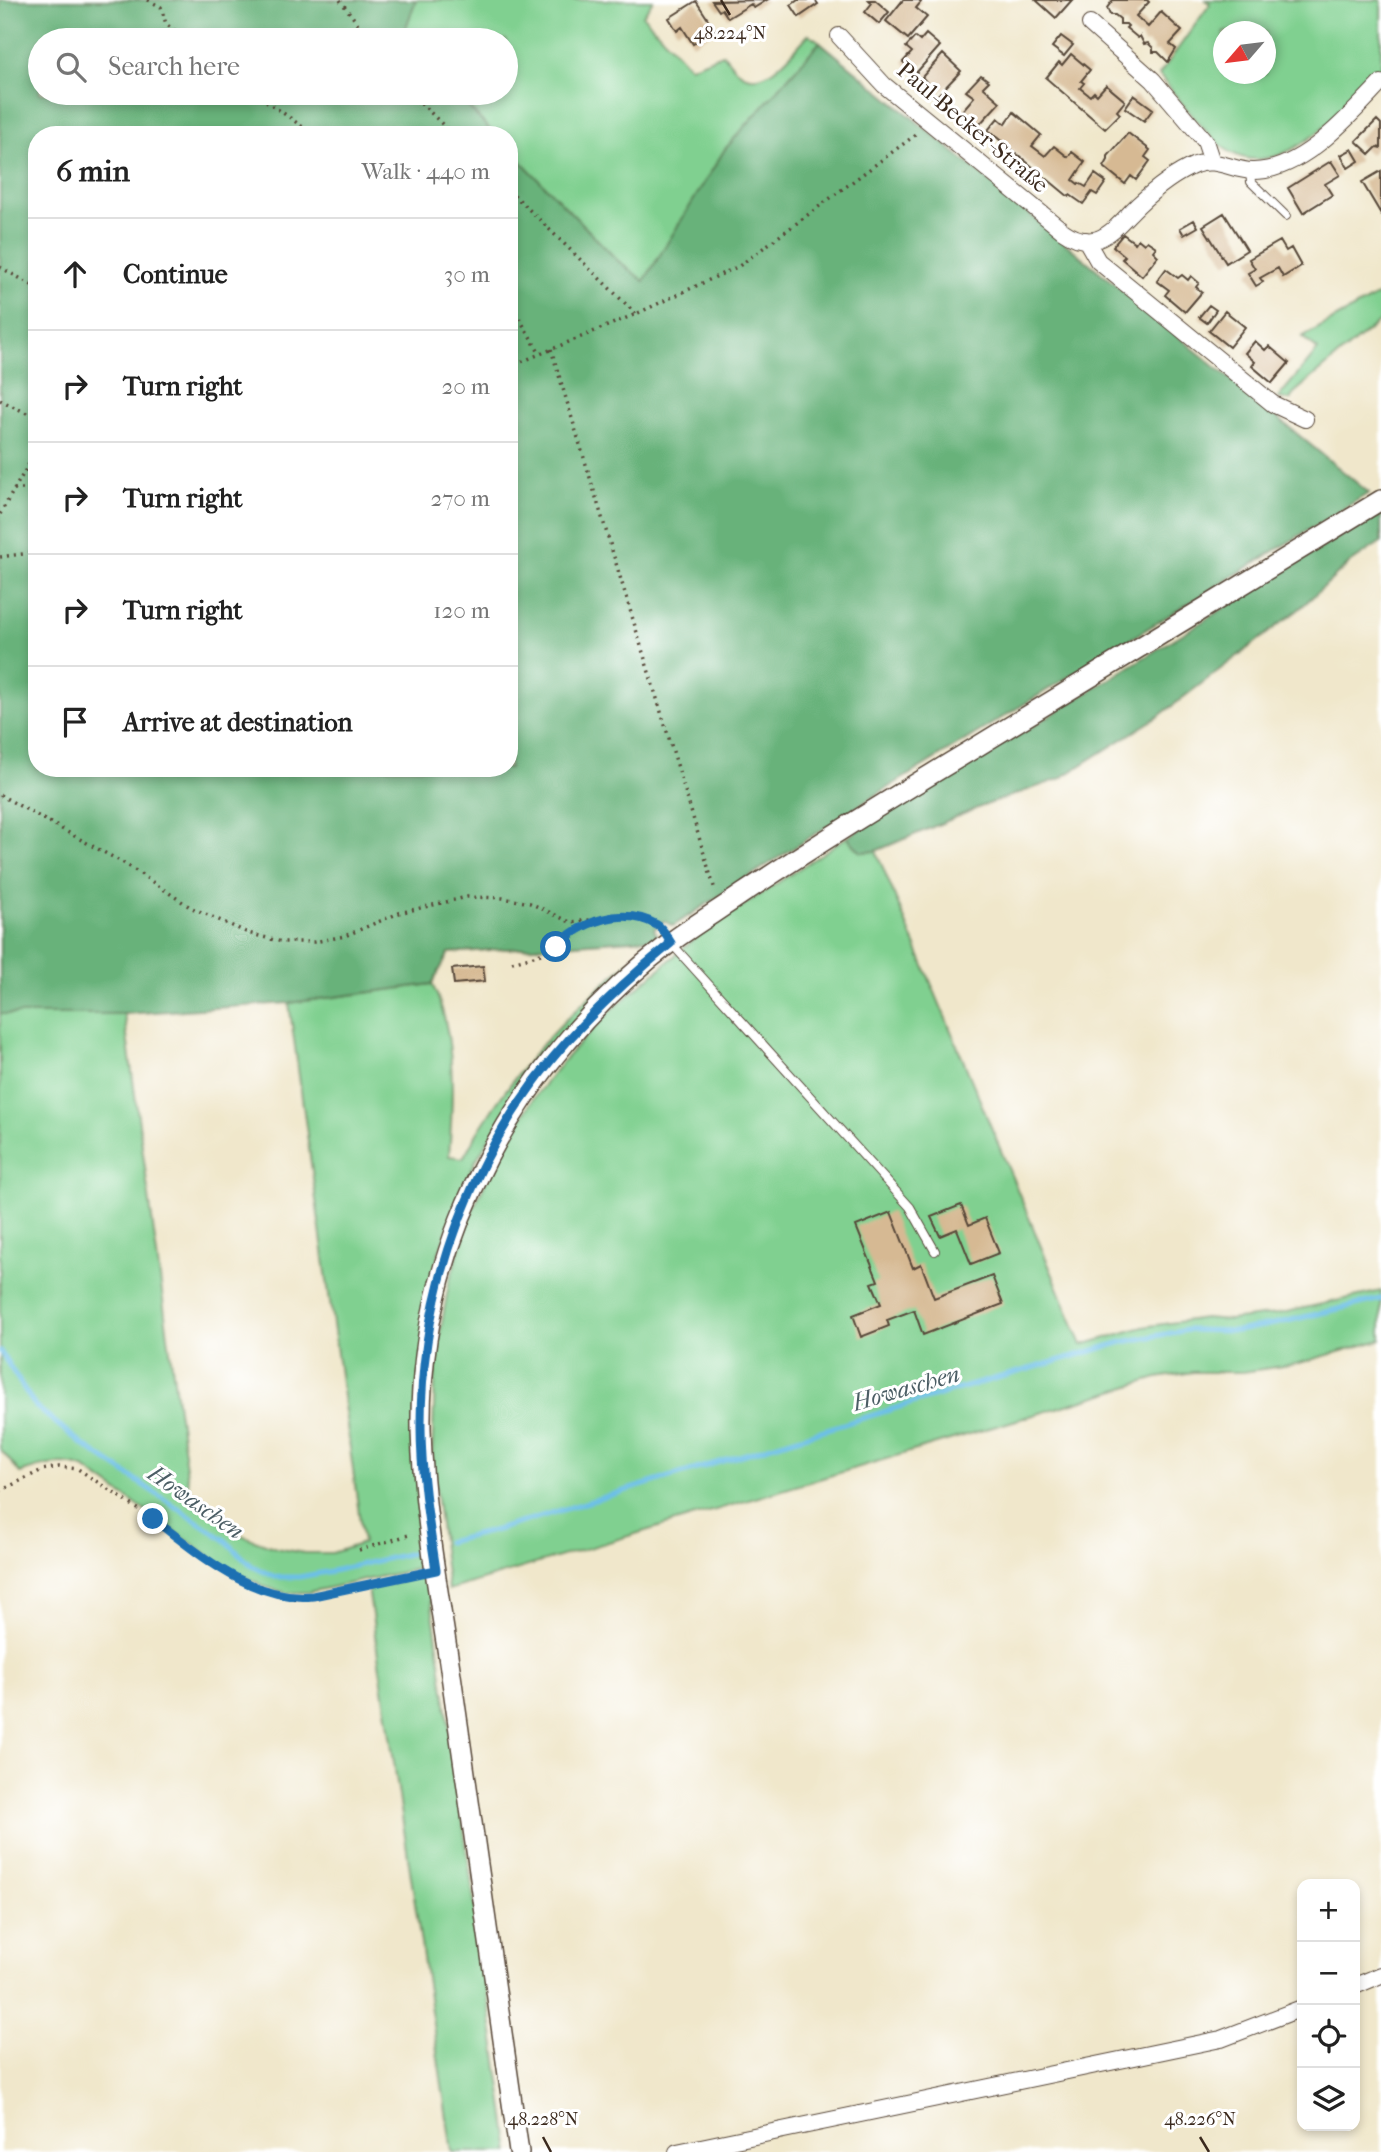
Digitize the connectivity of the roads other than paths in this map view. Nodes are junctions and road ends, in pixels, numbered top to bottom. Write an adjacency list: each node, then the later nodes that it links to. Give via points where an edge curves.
1 (1090, 24): 4 (street, via 1153,80 1205,141)
2 (839, 36): 7 (street, Paul-Becker-Straße, via 884,85 931,124 1063,231)
3 (1381, 83): 5 (street, via 1315,147 1268,169)
4 (1212, 162): 5 (street); 7 (street, via 1181,172 1111,231)
5 (1250, 171): 6 (lane, via 1251,182)
6 (1286, 216)
7 (1086, 240): 8 (street, Paul-Becker-Straße, via 1098,261 1242,379 1273,404)
8 (1306, 419)
9 (1381, 500): 10 (street, via 826,838)
10 (671, 943): 11 (lane, via 910,1207); 15 (street, via 570,1037 514,1110 459,1219 437,1286 425,1357 421,1428 430,1528)
11 (936, 1251)
12 (1381, 1975): 13 (street)
13 (1360, 1984)
14 (1297, 2010): 16 (street, via 1221,2039)
15 (519, 2152)
16 (677, 2152)

